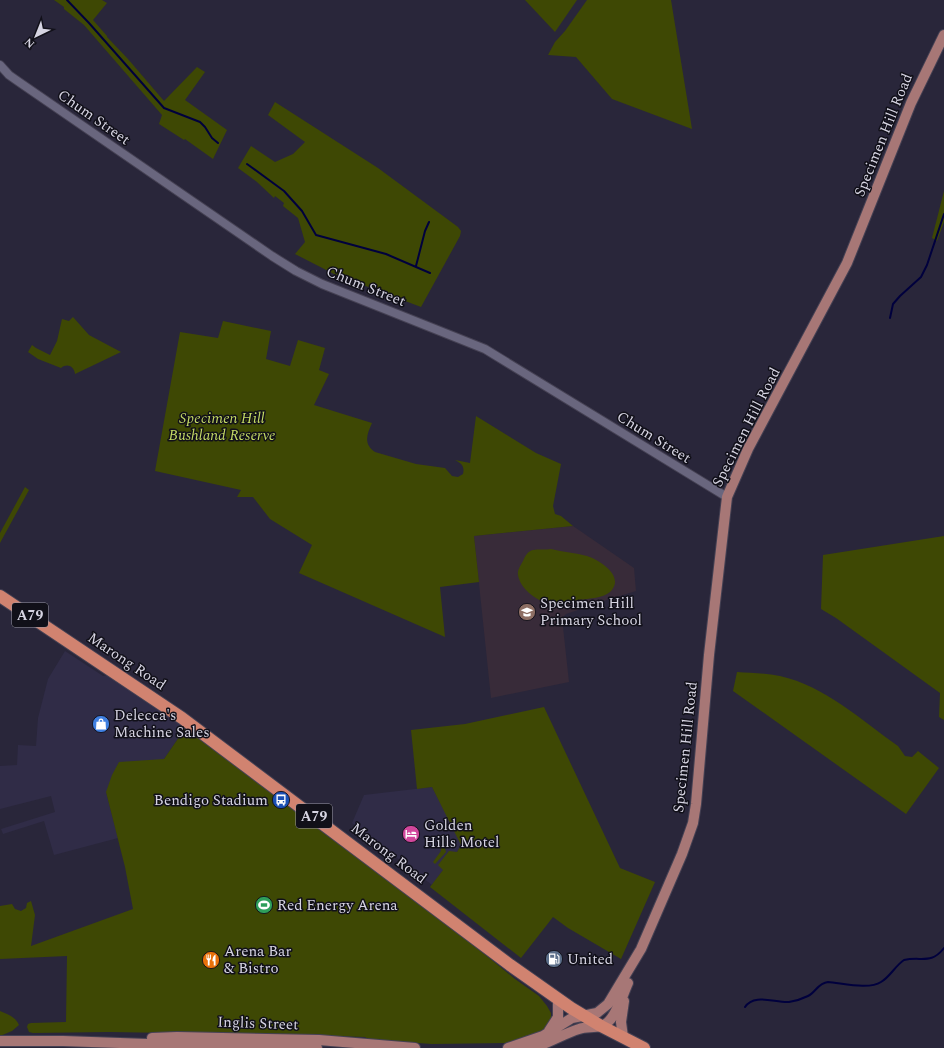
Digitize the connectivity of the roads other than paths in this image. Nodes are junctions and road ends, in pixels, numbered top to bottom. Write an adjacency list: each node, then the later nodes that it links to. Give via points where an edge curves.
1 (944, 34): 5 (main road, Specimen Hill Road, via 911,103 847,263 748,449)
2 (0, 66): 4 (street, Chum Street)
3 (0, 72): 4 (street, Chum Street)
4 (9, 75): 5 (street, Chum Street, via 296,271 322,284 485,349)
5 (727, 497): 7 (main road, Specimen Hill Road, via 694,817 682,854)
6 (0, 596): 9 (highway, Marong Road / A79, via 182,718)
7 (641, 949): 8 (main road, Specimen Hill Road); 10 (main road, Specimen Hill Road, via 608,1004 597,1013)
8 (627, 985): 11 (main road, Specimen Hill Road, via 611,1018); 13 (main road, via 621,1020)
9 (558, 999): 10 (highway, Marong Road / A79); 12 (main road, via 558,1017)
10 (584, 1016): 11 (highway, Marong Road / A79); 12 (main road, via 572,1018)
11 (601, 1026): 13 (highway, Marong Road / A79); 19 (main road, via 579,1029)
12 (546, 1034): 18 (main road)
13 (623, 1038): 20 (highway, Marong Road / A79)
14 (0, 1041): 15 (main road, Inglis Street)
15 (211, 1041): 16 (main road, Inglis Street); 17 (main road, Inglis Street, via 333,1041)
16 (317, 1048)
17 (415, 1048)
18 (508, 1048)
19 (530, 1048)
20 (644, 1048)

